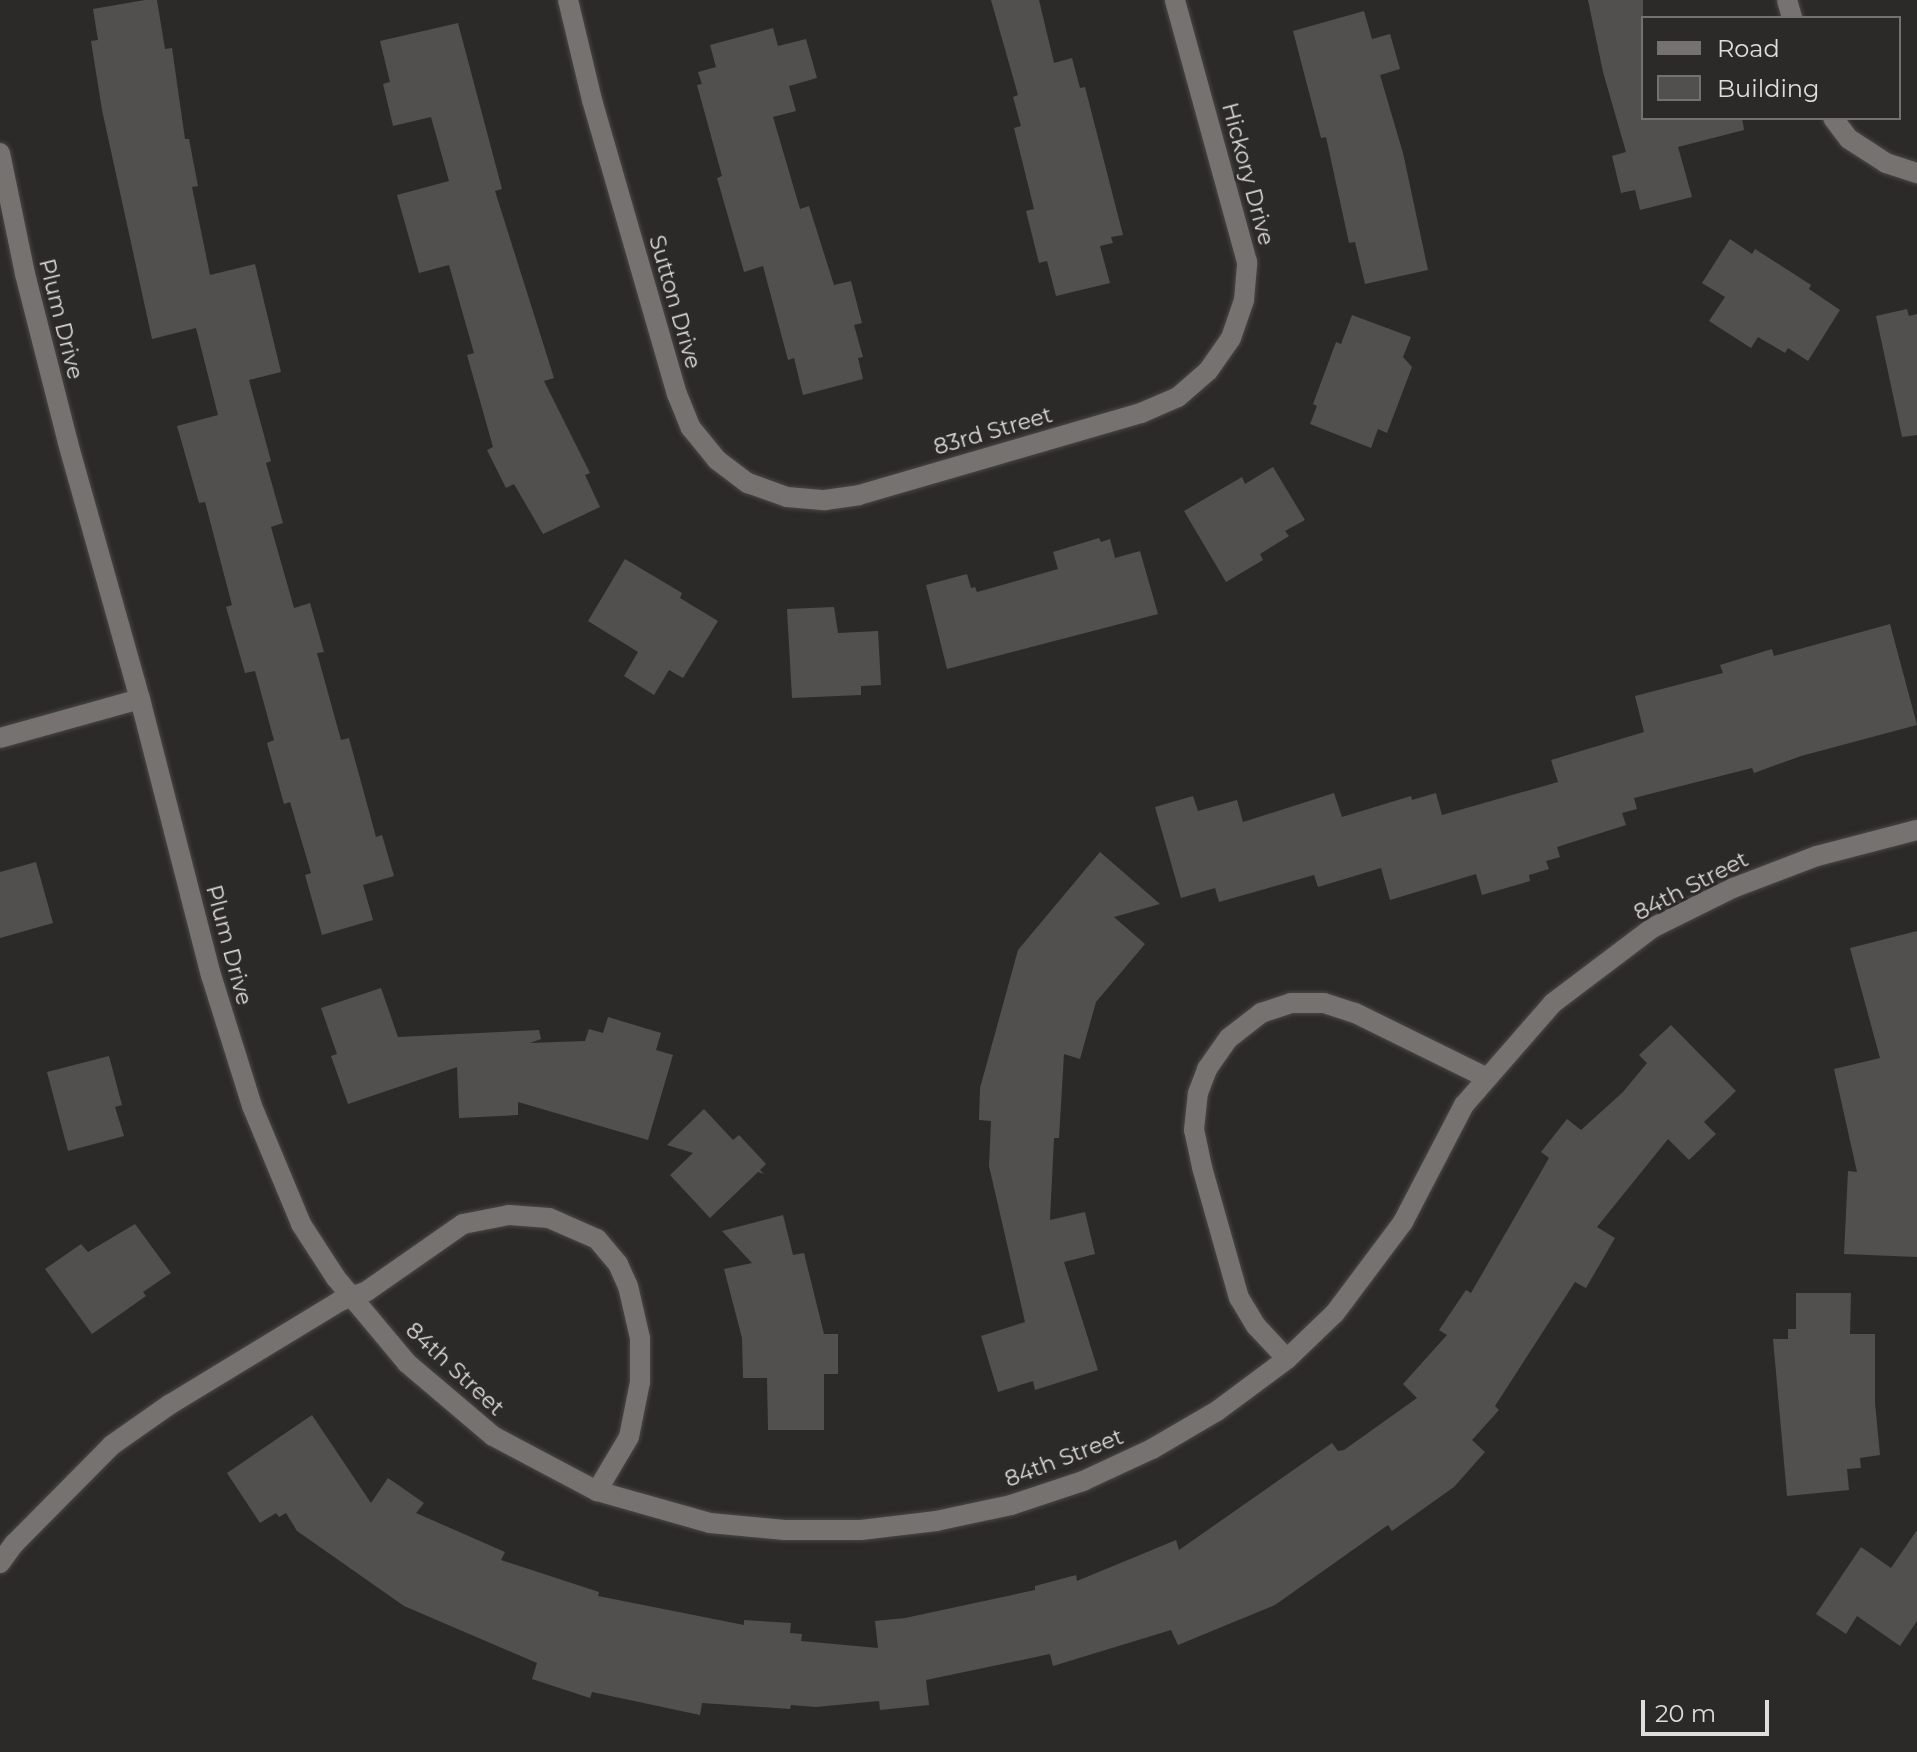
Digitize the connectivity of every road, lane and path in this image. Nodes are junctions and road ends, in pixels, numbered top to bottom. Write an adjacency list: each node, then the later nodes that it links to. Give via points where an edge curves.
1 (568, 0): 7 (street, Sutton Drive, via 600,129 691,428 717,460 748,483 787,497 825,500)
2 (1175, 0): 6 (street, Hickory Drive, via 1241,231 1247,262 1244,300 1231,338 1208,371 1178,397)
3 (1835, 120): 5 (street, via 1849,139 1886,163)
4 (0, 153): 8 (street, Plum Drive, via 60,413)
5 (1917, 173)
6 (1141, 413): 7 (street, 83rd Street)
7 (859, 495)
8 (140, 699): 9 (street); 12 (street, Plum Drive, via 211,975 252,1106 301,1224)
9 (0, 738)
10 (1917, 830): 11 (street, 84th Street, via 1817,856 1733,888 1652,928 1553,1003)
11 (1487, 1078): 13 (street, 84th Street, via 1464,1105 1403,1222 1335,1313); 13 (street, via 1324,1003 1291,1003 1261,1013 1229,1038 1207,1069 1194,1130 1239,1298)
12 (352, 1298): 14 (street, 84th Street, via 407,1363 493,1436); 14 (street, via 463,1224 509,1215 549,1218 597,1239 628,1286 640,1338 640,1382 629,1437); 15 (street, via 169,1405 112,1445)
13 (1287, 1359): 14 (street, 84th Street, via 1217,1411 1083,1481 1011,1505 936,1521 861,1530 785,1530 710,1523)
14 (597, 1491)
15 (0, 1563)

